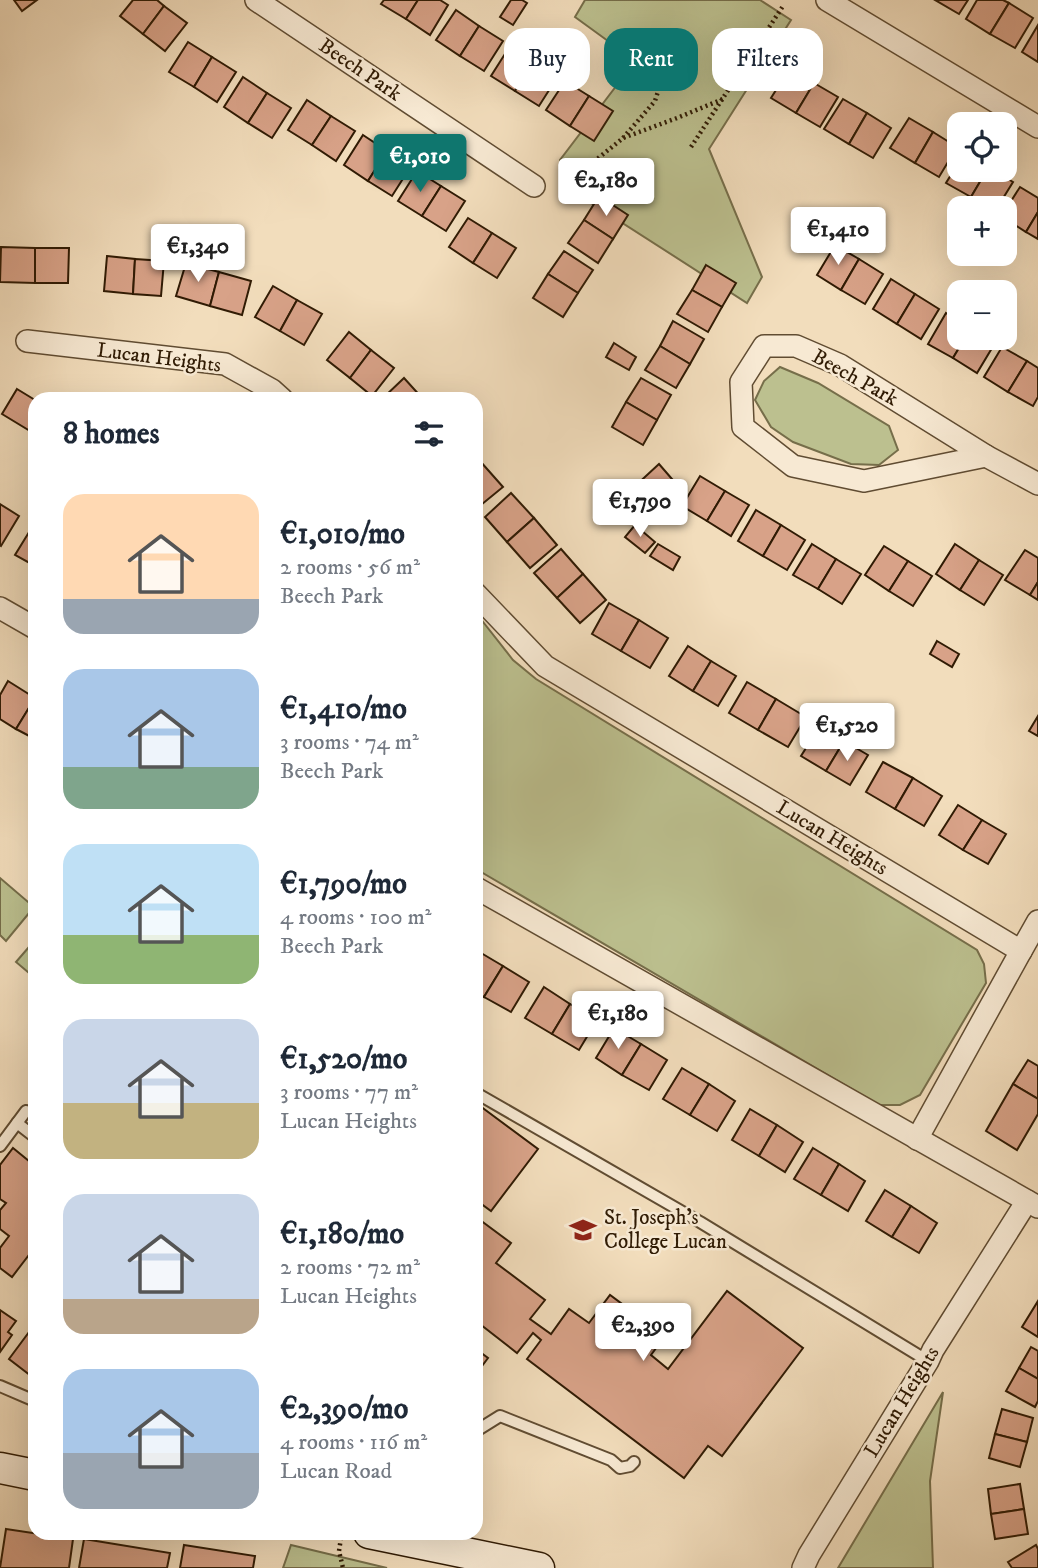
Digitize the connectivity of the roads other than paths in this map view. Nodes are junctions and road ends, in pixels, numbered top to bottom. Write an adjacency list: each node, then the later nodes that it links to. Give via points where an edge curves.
1 (256, 0): 4 (street, Beech Park)
2 (827, 0): 3 (street)
3 (1038, 127)
4 (534, 186)
5 (27, 341): 6 (street, Lucan Heights, via 225,364)
6 (274, 392)
7 (986, 456): 7 (street, Beech Park, via 864,481 793,466 743,427 741,382 764,346 796,346 841,365); 8 (street, Beech Park)
8 (1038, 484)
9 (483, 601): 14 (street, Lucan Heights, via 545,666)
10 (0, 608): 11 (street)
11 (28, 624)
12 (483, 892): 19 (street, Lucan Heights)
13 (1038, 921): 14 (street)
14 (1021, 951): 19 (street)
15 (483, 1097): 22 (lane)
16 (26, 1111): 17 (lane)
17 (17, 1123): 18 (lane); 20 (lane)
18 (28, 1132)
19 (917, 1139): 21 (street, Lucan Heights)
20 (0, 1146)
21 (1032, 1204): 22 (street, Lucan Heights)
22 (928, 1361): 31 (street, Lucan Heights)
23 (0, 1386): 24 (lane)
24 (28, 1398)
25 (483, 1427): 26 (lane, via 500,1416 611,1460 620,1468)
26 (634, 1462)
27 (0, 1468): 28 (main road)
28 (28, 1474)
29 (403, 1540): 30 (main road)
30 (539, 1568)
31 (803, 1568)

